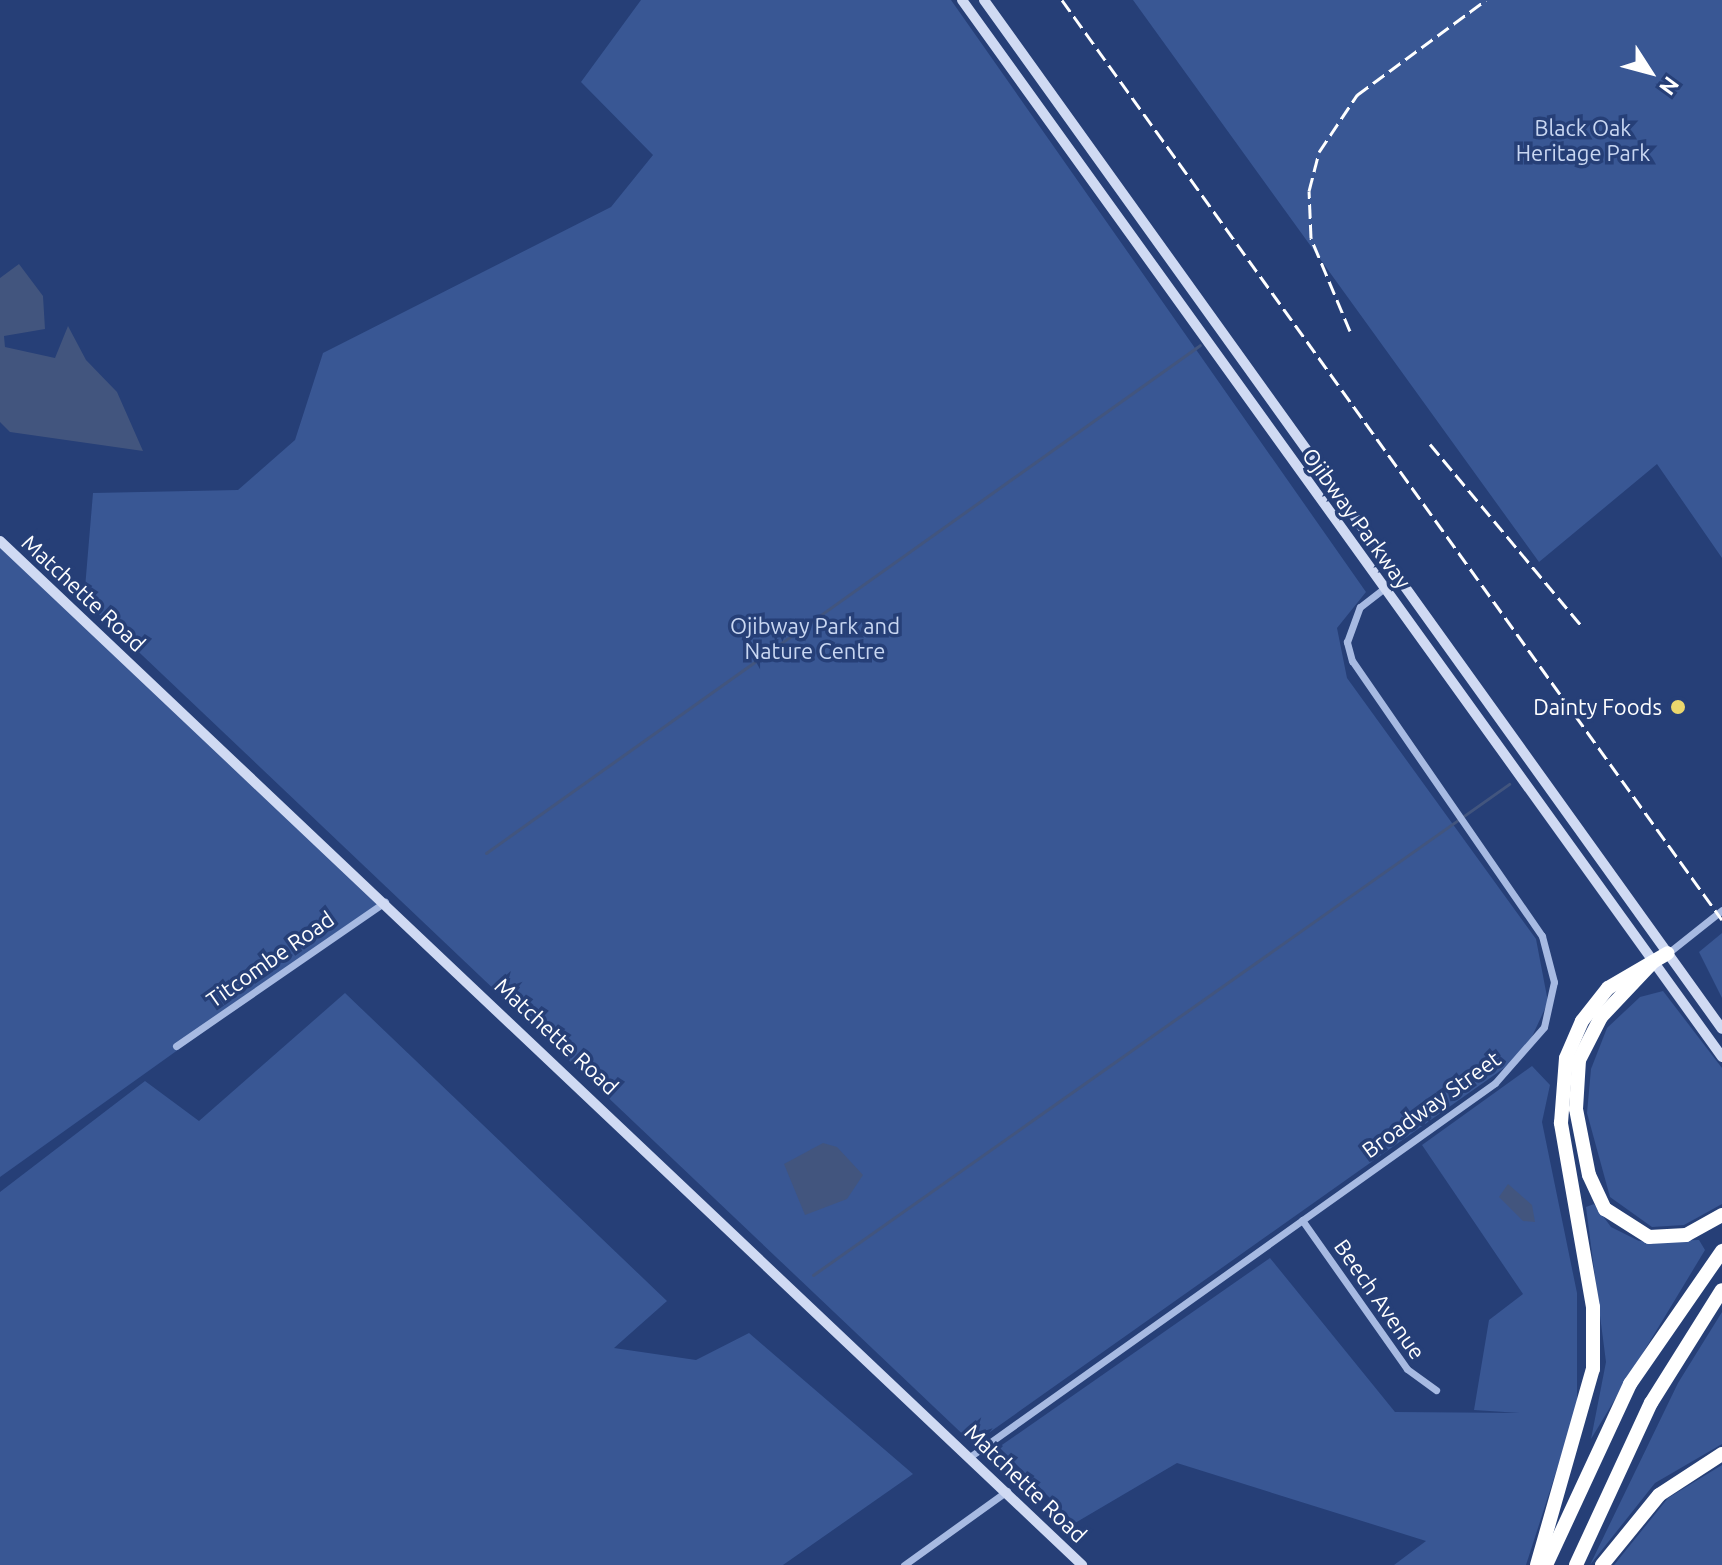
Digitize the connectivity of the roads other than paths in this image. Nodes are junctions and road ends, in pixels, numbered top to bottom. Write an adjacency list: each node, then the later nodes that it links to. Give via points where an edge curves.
1 (962, 0): 5 (main road, Ojibway Parkway)
2 (984, 0): 4 (main road, Ojibway Parkway)
3 (0, 541): 6 (main road, Matchette Road)
4 (1400, 576): 5 (street, Broadway Street); 8 (main road, Ojibway Parkway)
5 (1383, 588): 9 (main road, Ojibway Parkway); 14 (street, Broadway Street, via 1352,622 1352,661 1542,936 1553,992 1544,1027 1522,1060)
6 (385, 902): 11 (street, Titcombe Road); 19 (main road, Matchette Road)
7 (1722, 910): 8 (street)
8 (1668, 953): 9 (highway); 10 (main road, Ojibway Parkway)
9 (1653, 962): 12 (main road, Ojibway Parkway); 13 (highway, via 1601,1017 1579,1060 1576,1109 1589,1175 1605,1209 1649,1237 1686,1235); 23 (highway, via 1627,972 1592,1005 1566,1058 1561,1123 1593,1307 1593,1369 1582,1425)
10 (1722, 1029)
11 (176, 1046)
12 (1722, 1057)
13 (1722, 1215)
14 (1302, 1220): 17 (street, Beech Avenue, via 1413,1376); 19 (street, Broadway Street)
15 (1722, 1251): 24 (highway, via 1630,1384)
16 (1722, 1290): 25 (highway, via 1651,1403)
17 (1436, 1390)
18 (1722, 1454): 26 (highway, via 1659,1495)
19 (971, 1456): 20 (main road, Matchette Road)
20 (1007, 1491): 21 (street); 22 (main road, Matchette Road)
21 (904, 1565)
22 (1082, 1565)
23 (1537, 1565)
24 (1546, 1565)
25 (1576, 1565)
26 (1602, 1565)

